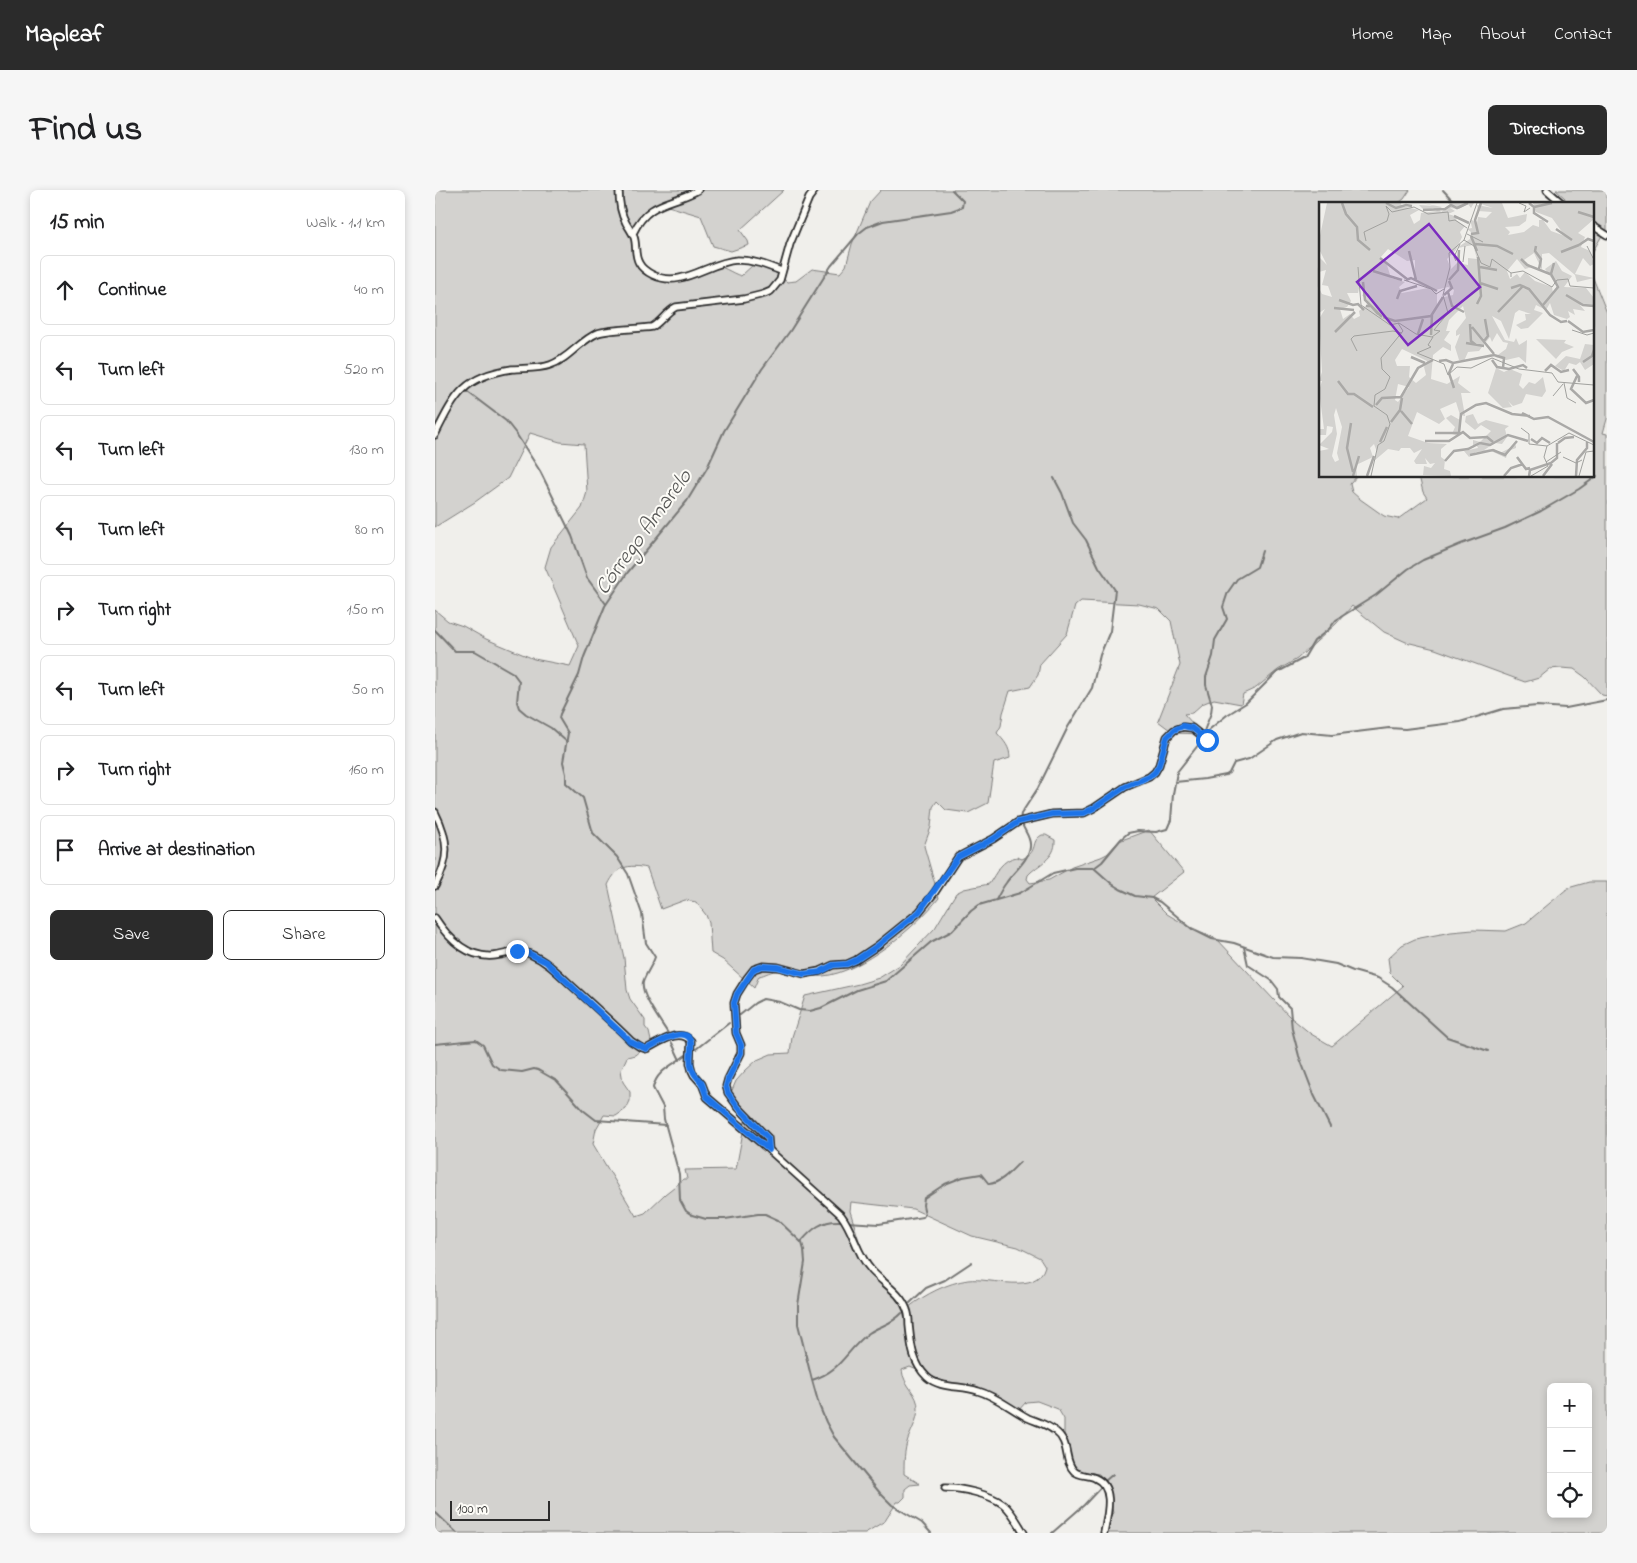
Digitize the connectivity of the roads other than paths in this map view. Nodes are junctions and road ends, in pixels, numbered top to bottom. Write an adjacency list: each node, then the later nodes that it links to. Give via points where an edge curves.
1 (619, 190): 7 (street, via 625,222)
2 (698, 190): 7 (street, via 653,209)
3 (815, 190): 9 (street)
4 (1547, 190): 5 (street)
5 (1561, 202)
6 (1595, 227): 8 (street)
7 (633, 233): 9 (street, via 639,263 646,272 658,278 669,280 736,260 756,262)
8 (1607, 235)
9 (781, 271): 10 (street, via 776,286 764,294 675,307 652,328 597,333 549,366 485,375 459,392)
10 (435, 435)
11 (1207, 740): 15 (street, via 1192,728 1183,726 1174,730 1167,737 1159,765 1149,777 1125,787 1084,813 1052,814 1018,822 958,857 919,912 856,960 804,974 778,967 754,969 734,1003 741,1053 726,1086 738,1107 768,1138)
12 (435, 812): 13 (street, via 446,845 443,866)
13 (435, 886)
14 (435, 918): 15 (street, via 464,949 479,955 517,951 546,962 640,1047 646,1049 676,1035 687,1037 691,1041 693,1075 702,1084 707,1097)
15 (769, 1150): 18 (street, via 841,1215 871,1270 904,1304 908,1312 911,1349 926,1376 937,1383 985,1393 1047,1425 1065,1443 1074,1471 1105,1485 1108,1496)
16 (945, 1488): 17 (street, via 967,1490 996,1500 1010,1511)
17 (1025, 1533)
18 (1104, 1533)

